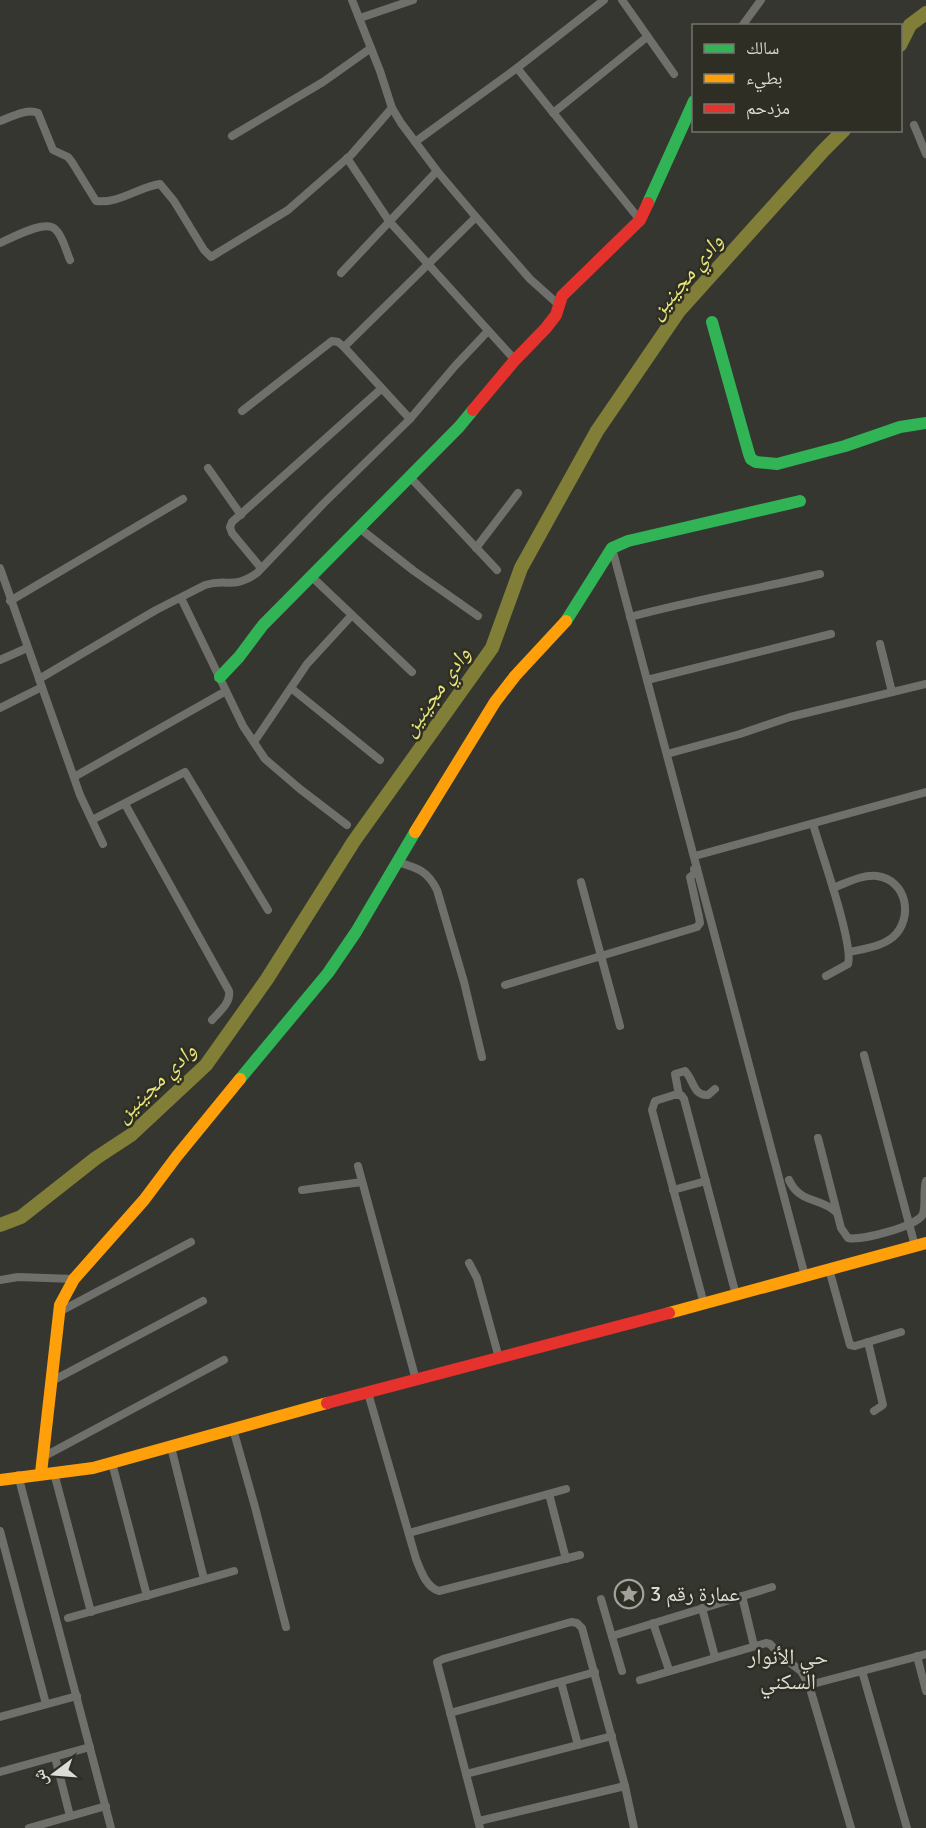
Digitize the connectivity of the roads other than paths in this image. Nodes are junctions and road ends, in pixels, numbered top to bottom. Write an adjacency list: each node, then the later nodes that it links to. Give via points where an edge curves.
1 (352, 0): 6 (street)
2 (413, 0): 6 (street)
3 (604, 0): 10 (street)
4 (622, 0): 8 (street)
5 (761, 0): 7 (street)
6 (360, 18): 9 (street)
7 (743, 24)
8 (647, 37): 11 (street); 14 (street)
9 (371, 48): 13 (street); 17 (street)
10 (517, 68): 14 (street); 18 (street)
11 (674, 74)
12 (692, 102): 23 (street)
13 (392, 108): 18 (street); 20 (street)
14 (553, 113): 23 (street)
15 (0, 121): 20 (street, via 28,111 38,113 53,150 68,157 96,201 160,184 211,258 288,210)
16 (914, 125): 19 (street)
17 (232, 136)
18 (415, 142): 21 (street)
19 (926, 154)
20 (347, 158): 24 (street)
21 (436, 171): 22 (street); 24 (street)
22 (476, 217): 27 (street); 29 (street, via 530,279)
23 (640, 220): 29 (street, via 562,296)
24 (389, 221): 27 (street); 28 (street)
25 (0, 243): 26 (street, via 47,225 61,238)
26 (70, 260)
27 (429, 264): 31 (street); 32 (street)
28 (341, 273)
29 (559, 305): 33 (street, via 546,328)
30 (712, 322): 37 (street, via 749,454 756,462 771,465 797,460 900,427)
31 (488, 332): 33 (street); 36 (street)
32 (344, 347): 34 (street); 35 (street, via 338,342 326,344)
33 (515, 360): 39 (street, via 459,427)
34 (381, 389): 36 (street); 43 (street)
35 (242, 411)
36 (410, 419): 48 (street)
37 (926, 423)
38 (208, 468): 43 (street)
39 (409, 476): 44 (street); 45 (street)
40 (518, 493): 45 (street)
41 (183, 499): 53 (street)
42 (800, 501): 46 (street)
43 (241, 515): 48 (street, via 232,522 232,533)
44 (358, 527): 51 (street); 55 (street)
45 (476, 548): 49 (street)
46 (612, 548): 56 (street); 81 (street, via 565,622 495,702)
47 (0, 568): 53 (street)
48 (261, 568): 52 (street, via 237,584 213,583)
49 (497, 570)
50 (820, 574): 56 (street)
51 (311, 576): 54 (street); 62 (street)
52 (181, 598): 62 (street); 64 (street)
53 (10, 601): 59 (street)
54 (352, 615): 61 (street); 66 (street, via 307,664)
55 (478, 616)
56 (630, 617): 63 (street)
57 (831, 634): 63 (street)
58 (880, 644): 68 (street)
59 (27, 648): 60 (street); 64 (street)
60 (0, 660)
61 (412, 672)
62 (220, 677): 67 (street)
63 (647, 680): 71 (street)
64 (40, 683): 69 (street); 73 (street)
65 (926, 684): 68 (street)
66 (291, 688): 70 (street); 72 (street)
67 (226, 691): 70 (street); 73 (street)
68 (892, 692): 71 (street)
69 (0, 708)
70 (254, 742): 78 (street, via 265,759)
71 (667, 754): 80 (street)
72 (380, 760)
73 (74, 777): 76 (street)
74 (926, 792): 77 (street)
75 (125, 804): 76 (street); 85 (street, via 185,772); 90 (street, via 230,991 226,1004)
76 (92, 820): 79 (street)
77 (813, 824): 80 (street); 84 (street)
78 (347, 825)
79 (103, 844)
80 (695, 856): 82 (street)
81 (397, 861): 93 (street, via 425,872 437,890); 111 (street, via 328,973 144,1200)
82 (698, 868): 87 (street, via 690,877 700,922 697,927); 110 (street)
83 (581, 882): 87 (street)
84 (833, 888): 86 (street); 86 (street, via 879,876 889,881 906,902 902,925 892,937 876,946)
85 (268, 910)
86 (849, 952): 88 (street, via 848,964)
87 (602, 956): 89 (street); 91 (street)
88 (826, 976)
89 (505, 985)
90 (212, 1020)
91 (620, 1026)
92 (864, 1055): 105 (street)
93 (482, 1057)
94 (715, 1089): 95 (street, via 704,1095 698,1092 688,1073 680,1071 675,1074)
95 (680, 1095): 99 (street); 103 (street, via 655,1101 652,1107)
96 (818, 1138): 104 (street)
97 (358, 1166): 101 (street)
98 (789, 1180): 104 (street, via 797,1193)
99 (706, 1181): 103 (street); 113 (street)
100 (926, 1181): 105 (street, via 924,1212)
101 (362, 1182): 102 (street); 121 (street)
102 (302, 1190)
103 (674, 1190): 115 (street)
104 (836, 1212): 105 (street, via 844,1234 853,1239)
105 (909, 1224): 107 (street)
106 (191, 1242): 116 (street)
107 (921, 1245): 109 (street)
108 (469, 1263): 119 (street, via 477,1278)
109 (829, 1269): 110 (street); 118 (street, via 850,1345)
110 (805, 1276): 113 (street)
111 (74, 1279): 112 (street); 116 (street)
112 (0, 1280)
113 (736, 1295): 115 (street)
114 (203, 1301): 122 (street)
115 (704, 1304): 119 (street)
116 (59, 1312): 122 (street)
117 (901, 1332): 118 (street)
118 (868, 1342): 124 (street, via 883,1405)
119 (499, 1359): 121 (street)
120 (224, 1360): 127 (street)
121 (416, 1380): 123 (street)
122 (52, 1381): 127 (street)
123 (368, 1393): 125 (street); 135 (street)
124 (874, 1411)
125 (233, 1429): 126 (street); 148 (street)
126 (171, 1447): 128 (street); 139 (street)
127 (43, 1457): 129 (street)
128 (112, 1463): 129 (street); 141 (street)
129 (47, 1473): 130 (street); 145 (street)
130 (18, 1475): 131 (street); 161 (street)
131 (0, 1480)
132 (566, 1490): 133 (street)
133 (549, 1494): 135 (street); 137 (street)
134 (0, 1531): 162 (street)
135 (409, 1533): 137 (street, via 421,1572 436,1591)
136 (580, 1555): 137 (street)
137 (566, 1559)
138 (234, 1570): 139 (street)
139 (204, 1579): 141 (street)
140 (772, 1587): 142 (street)
141 (147, 1596): 145 (street)
142 (742, 1596): 144 (street); 150 (street)
143 (601, 1599): 149 (street)
144 (702, 1608): 147 (street); 152 (street)
145 (91, 1612): 146 (street)
146 (68, 1618)
147 (653, 1623): 149 (street); 153 (street)
148 (286, 1627)
149 (612, 1636): 154 (street)
150 (754, 1646): 152 (street); 159 (street, via 770,1644 801,1671)
151 (922, 1655): 155 (street); 160 (street)
152 (715, 1657): 153 (street)
153 (669, 1670): 157 (street)
154 (622, 1671)
155 (862, 1671): 159 (street); 179 (street)
156 (595, 1672): 158 (street); 163 (street, via 582,1628 570,1622 437,1662); 165 (street)
157 (640, 1680)
158 (561, 1682): 163 (street); 166 (street)
159 (809, 1685): 178 (street)
160 (926, 1690)
161 (77, 1696): 162 (street); 167 (street)
162 (46, 1704): 164 (street)
163 (450, 1713): 170 (street)
164 (0, 1717)
165 (612, 1736): 166 (street); 171 (street)
166 (578, 1745): 170 (street)
167 (90, 1747): 168 (street); 172 (street)
168 (55, 1757): 169 (street); 173 (street)
169 (0, 1772)
170 (466, 1774): 174 (street)
171 (626, 1786): 174 (street); 177 (street)
172 (105, 1806): 173 (street); 176 (street)
173 (70, 1816): 175 (street)
174 (479, 1825)
175 (30, 1828)
176 (111, 1828)
177 (634, 1828)
178 (851, 1828)
179 (907, 1828)

